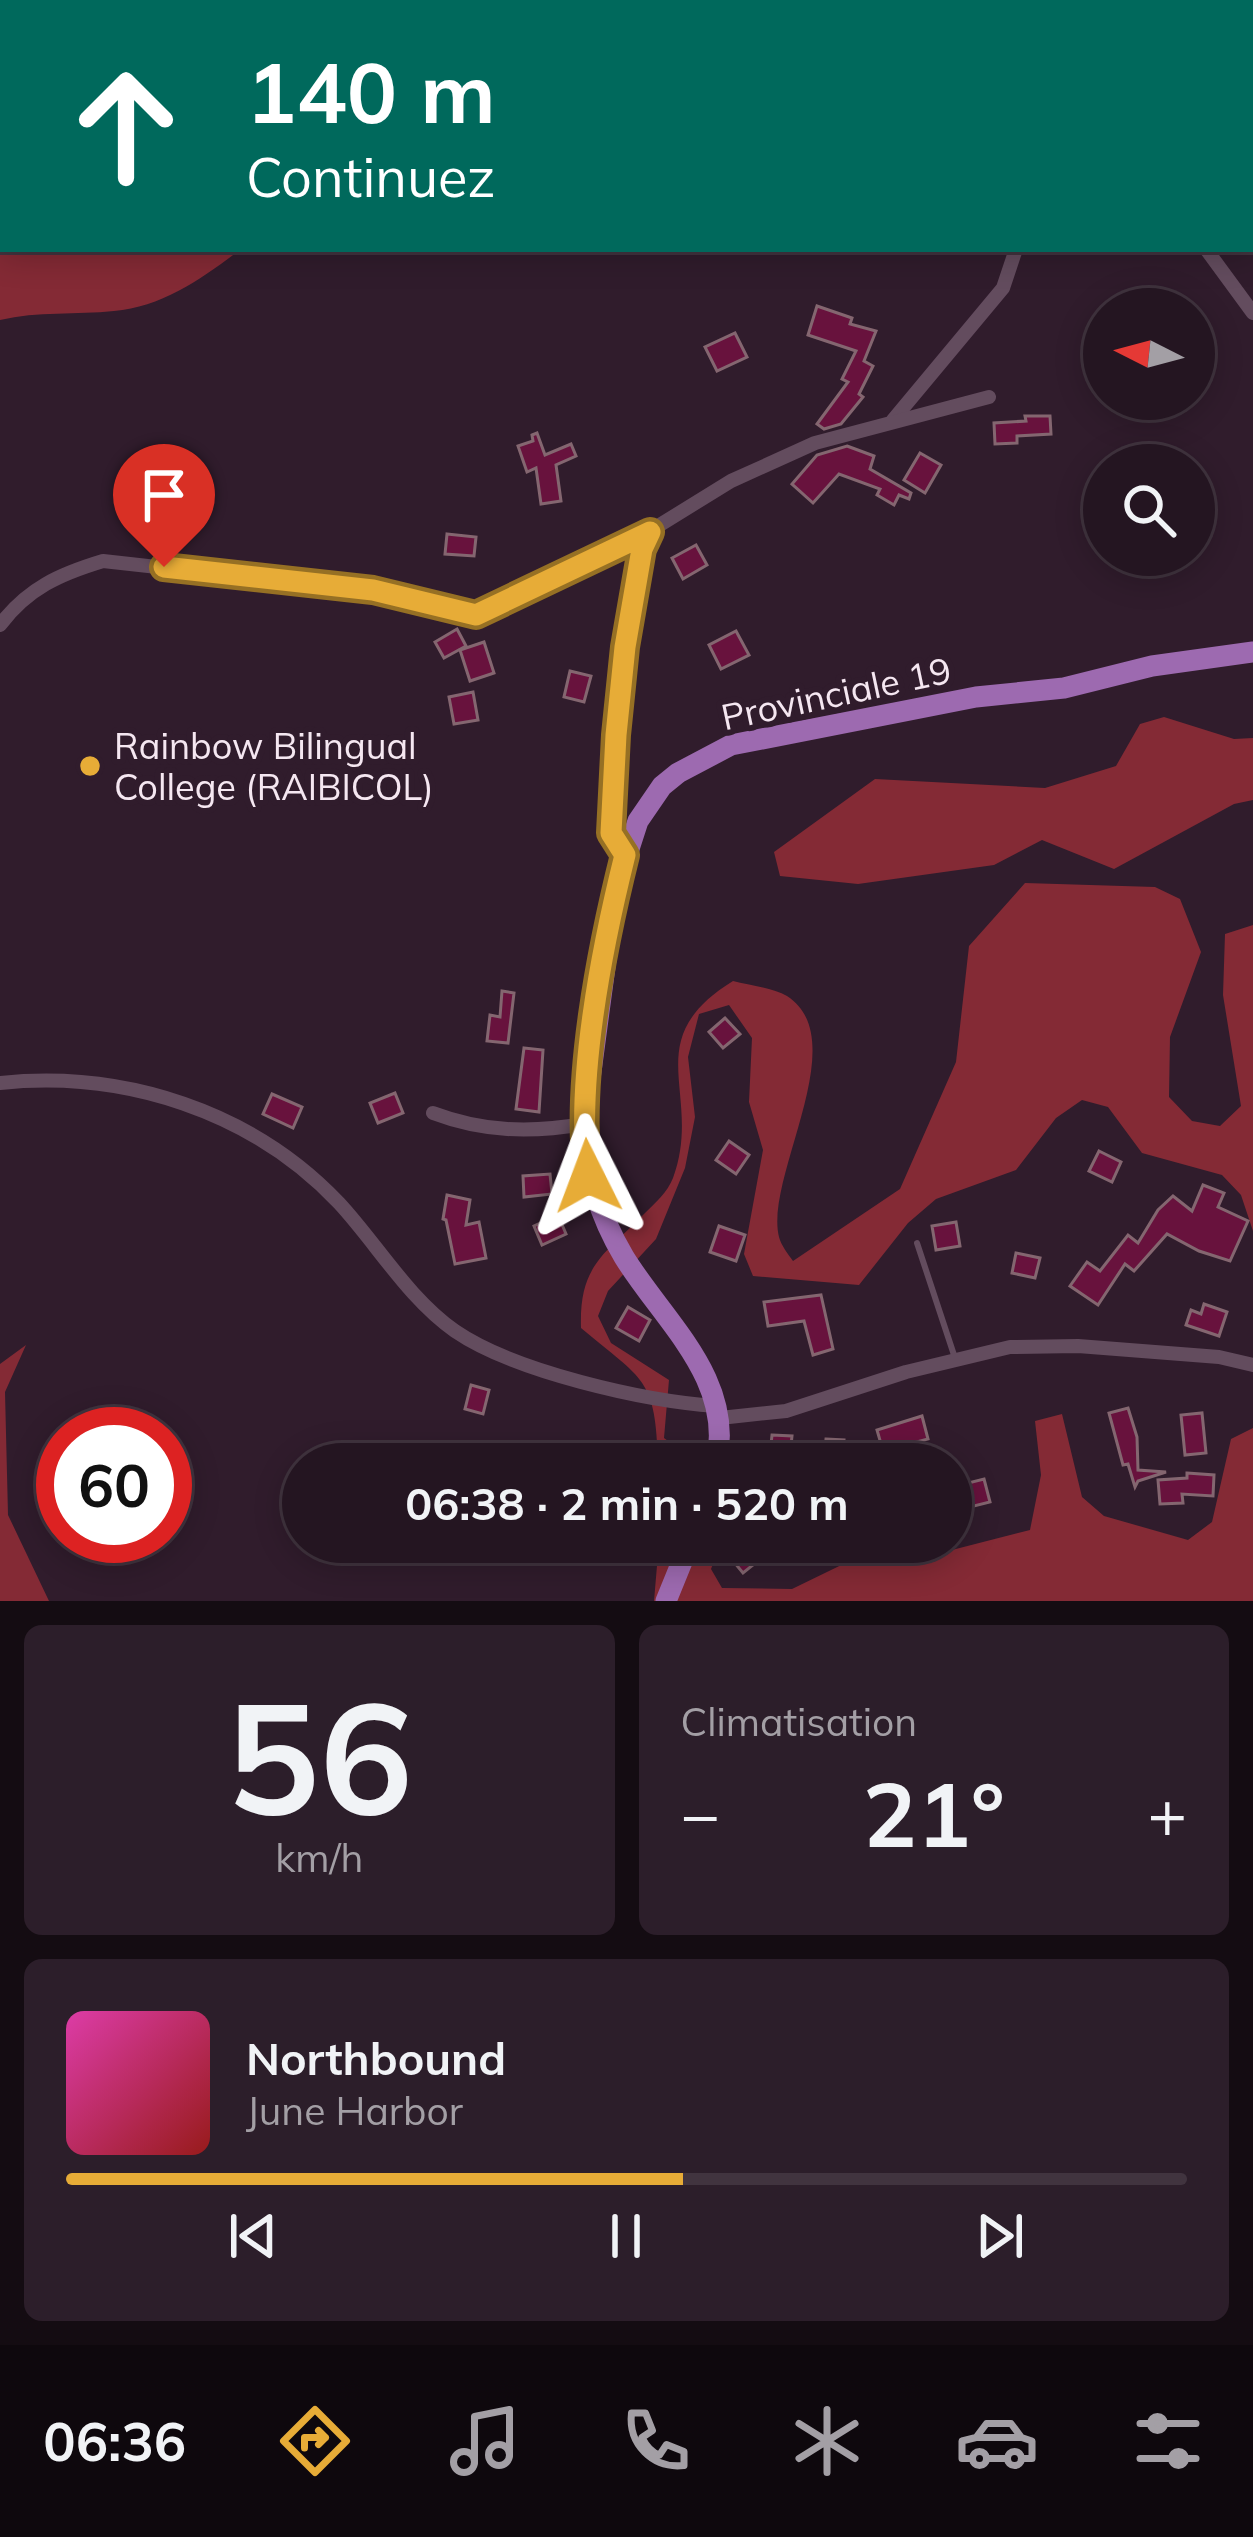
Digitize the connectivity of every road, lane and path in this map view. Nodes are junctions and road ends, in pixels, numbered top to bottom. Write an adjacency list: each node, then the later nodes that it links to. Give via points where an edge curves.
1 (1015, 252): 5 (street, via 1003,289)
2 (1208, 252): 3 (street)
3 (1253, 313)
4 (989, 397): 5 (street)
5 (893, 420): 6 (street, via 731,481)
6 (650, 532): 7 (street, via 476,615 373,590 103,561 33,589); 9 (street, via 616,735 611,833)
7 (0, 625)
8 (1253, 652): 9 (main road, Provinciale 19, via 730,746 662,786)
9 (625, 855): 12 (main road, Provinciale 19)
10 (0, 1083): 16 (street, via 116,1084 239,1126 339,1203 455,1331 596,1384)
11 (433, 1113): 12 (street, via 494,1130)
12 (584, 1124): 16 (main road, Provinciale 19, via 588,1176 603,1214 684,1338)
13 (917, 1243): 14 (lane)
14 (956, 1361): 15 (street, via 1045,1344); 16 (street, via 786,1411)
15 (1253, 1365)
16 (718, 1412): 17 (main road)
17 (720, 1443)
18 (681, 1563): 19 (main road)
19 (666, 1601)

